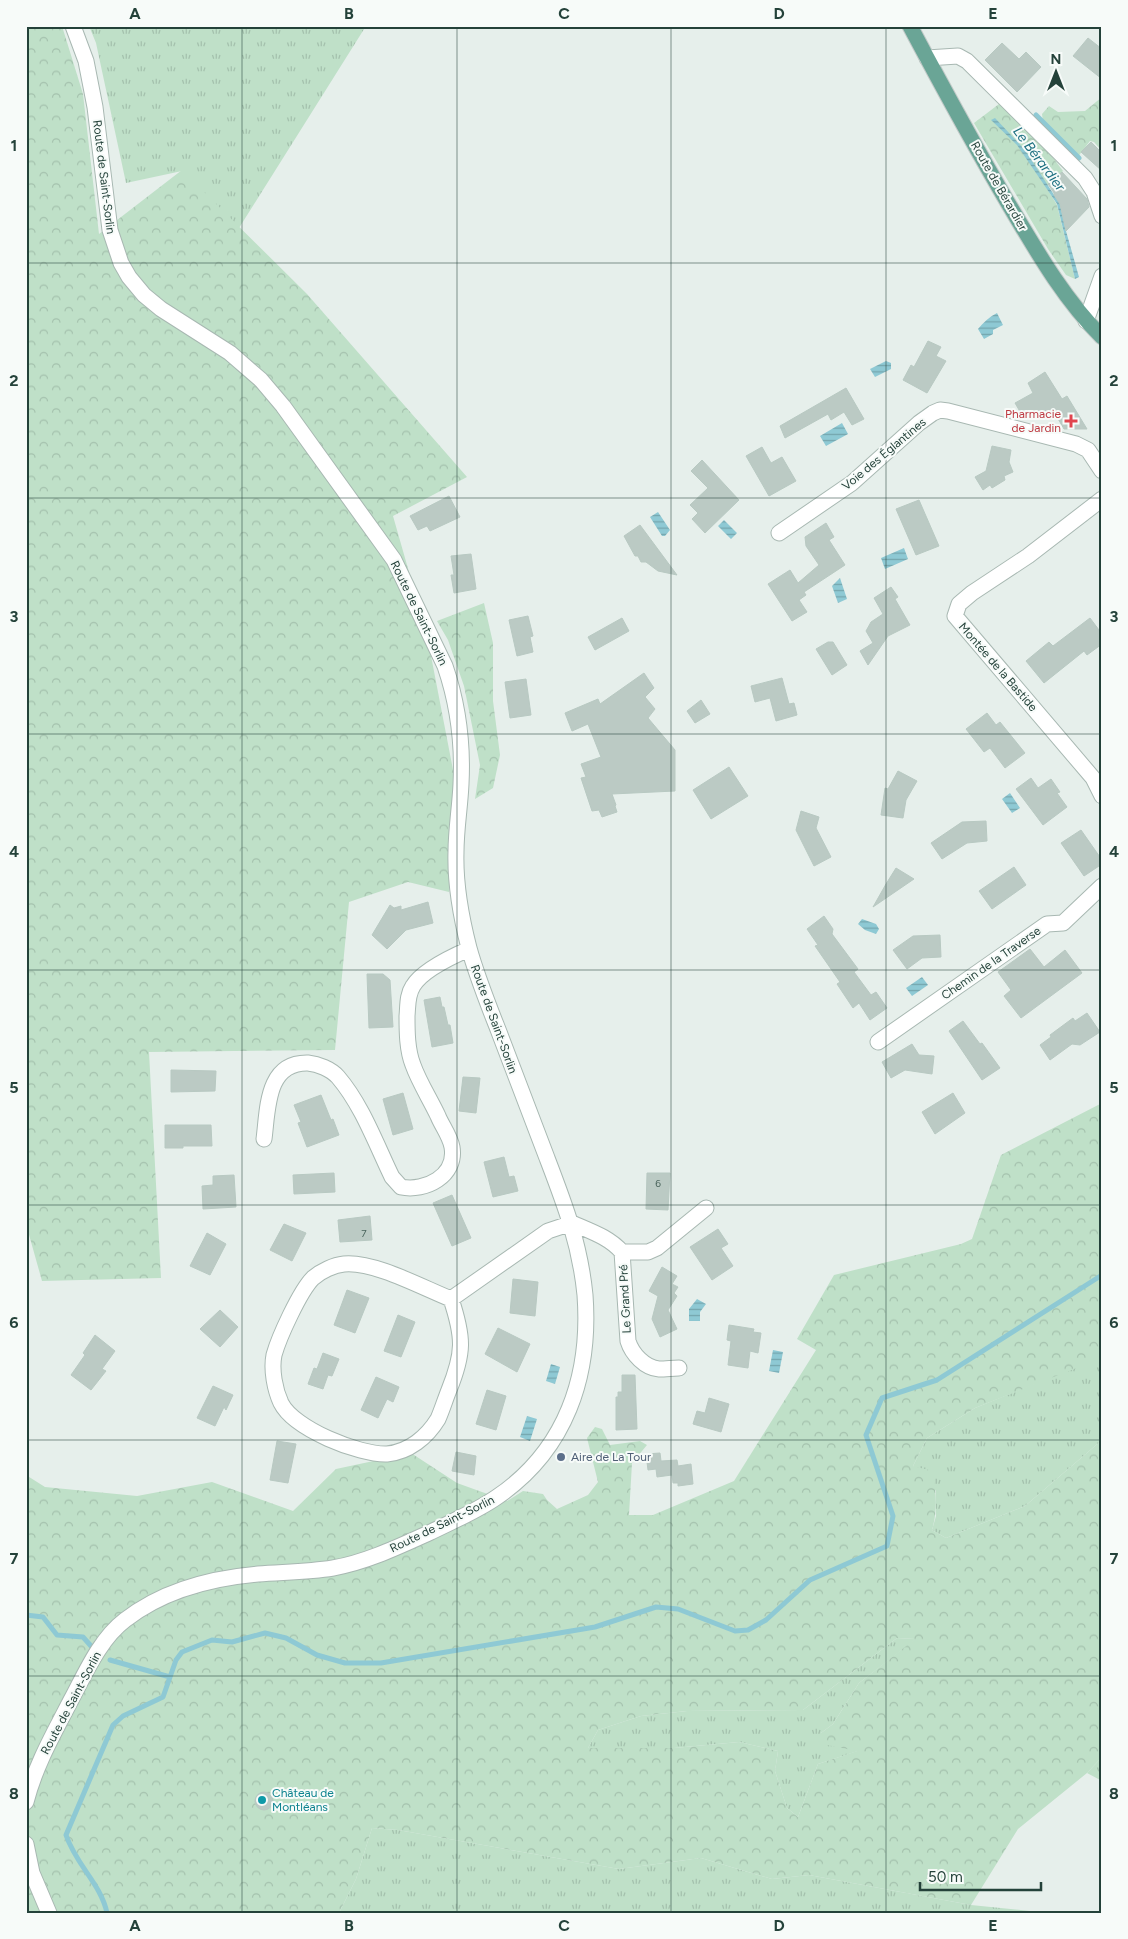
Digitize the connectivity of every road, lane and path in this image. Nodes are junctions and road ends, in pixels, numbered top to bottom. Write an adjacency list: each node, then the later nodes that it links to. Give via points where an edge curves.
1 (73, 26): 13 (street, Route de Saint-Sorlin, via 86,61 95,107 110,230 129,277 161,309 230,353 261,380 283,406 394,560 442,658 451,683 459,734 461,781 456,853)
2 (910, 26): 3 (main road, Route de Bérardier)
3 (927, 58): 4 (street, via 958,56 967,61 1085,178); 6 (main road, Route de Bérardier, via 1033,245)
4 (1102, 216)
5 (1102, 276): 6 (street)
6 (1086, 321): 7 (main road, Route de Bérardier)
7 (1102, 337)
8 (1102, 471): 10 (street, Voie des Églantines, via 1088,450 1076,444 940,410 919,423 852,483)
9 (1102, 499): 11 (street, Montée de la Bastide, via 959,604 955,616 1093,778)
10 (780, 533)
11 (1102, 796)
12 (1102, 886): 14 (street, Chemin de la Traverse, via 1063,922 1047,924)
13 (469, 949): 15 (street, via 417,980 408,998 407,1032 412,1064 452,1148 444,1174 422,1188 401,1187 392,1177 343,1083 326,1068 313,1064 296,1063 278,1075 272,1089); 17 (street, Route de Saint-Sorlin)
14 (878, 1042)
15 (264, 1139)
16 (706, 1208): 18 (street, Le Grand Pré, via 657,1248 648,1252)
17 (572, 1223): 18 (street, Le Grand Pré, via 604,1237); 19 (street, via 548,1231); 21 (street, Route de Saint-Sorlin, via 585,1300 579,1376 567,1415 554,1440 530,1471 495,1499 390,1551 334,1568 252,1574 209,1582 172,1594 123,1621 91,1662 50,1740)
18 (622, 1252): 20 (street, Le Grand Pré, via 628,1341 632,1353 657,1369)
19 (451, 1299): 19 (street, via 462,1339 461,1357 438,1418 428,1434 416,1444 387,1454 367,1452 317,1434 288,1415 276,1389 274,1356 300,1298 313,1278 344,1264 360,1264)
20 (679, 1368)
21 (26, 1802)
22 (26, 1844): 23 (street, via 32,1873)
23 (49, 1913)

